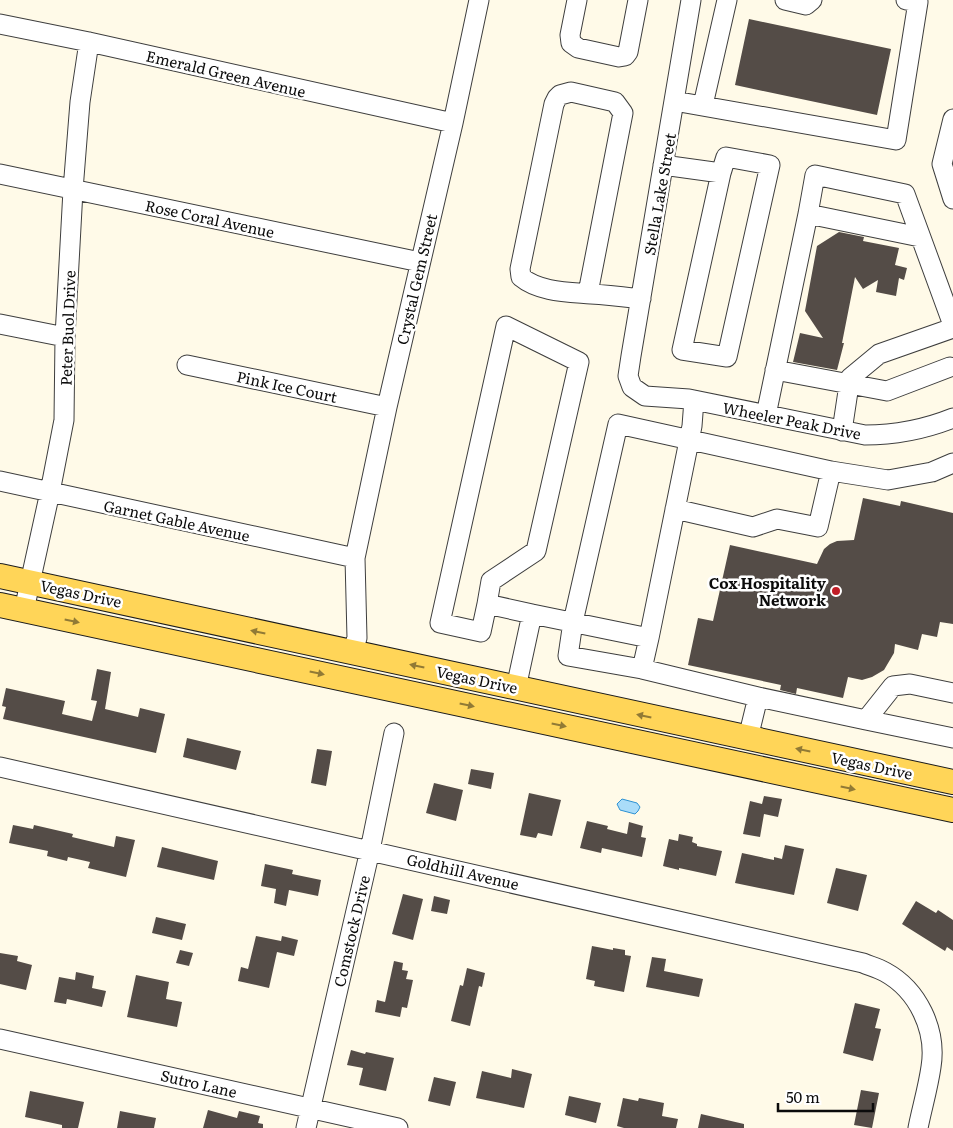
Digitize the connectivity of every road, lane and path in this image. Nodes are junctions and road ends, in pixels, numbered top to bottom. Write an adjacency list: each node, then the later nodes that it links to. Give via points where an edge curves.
1 (479, 0): 14 (street, Crystal Gem Street)
2 (577, 0): 3 (street, via 571,43 578,48 619,57 626,56 628,52)
3 (638, 0)
4 (691, 0): 11 (street, Stella Lake Street)
5 (727, 0): 12 (street)
6 (785, 0): 7 (street, via 806,5)
7 (812, 0)
8 (906, 0): 12 (street, via 918,2 896,140)
9 (0, 24): 10 (street, Emerald Green Avenue)
10 (89, 42): 14 (street, Emerald Green Avenue); 18 (street, Peter Buol Drive)
11 (674, 102): 12 (street); 15 (street, Stella Lake Street)
12 (703, 106)
13 (953, 119): 19 (street, via 942,164)
14 (453, 123): 22 (street, Crystal Gem Street)
15 (663, 165): 16 (street); 24 (street, Stella Lake Street)
16 (721, 173): 16 (street, via 726,157 770,166 727,357 682,350)
17 (0, 174): 18 (street, Rose Coral Avenue)
18 (73, 190): 22 (street, Rose Coral Avenue); 27 (street, Peter Buol Drive)
19 (953, 199)
20 (808, 214): 21 (street); 21 (street, via 814,175 905,194); 30 (street)
21 (920, 237): 26 (street)
22 (420, 262): 34 (street, Crystal Gem Street)
23 (588, 293): 23 (street, via 554,290 528,283 521,277 520,269 554,104 560,95 571,92 615,102 623,112); 24 (street)
24 (641, 299): 32 (street, Stella Lake Street, via 628,376)
25 (0, 324): 27 (street)
26 (953, 327): 31 (street, via 878,354 850,378)
27 (65, 337): 42 (street, Peter Buol Drive, via 64,420)
28 (187, 365): 34 (street, Pink Ice Court)
29 (952, 369): 31 (street, via 887,391)
30 (775, 370): 31 (street); 35 (street)
31 (849, 384): 37 (street)
32 (632, 386): 33 (street, Wheeler Peak Drive, via 645,396)
33 (694, 400): 35 (street, Wheeler Peak Drive); 38 (street)
34 (387, 407): 44 (street, Crystal Gem Street)
35 (766, 415): 37 (street, Wheeler Peak Drive)
36 (953, 418): 37 (street, Wheeler Peak Drive, via 927,428 890,435)
37 (842, 431)
38 (690, 439): 40 (street); 43 (street); 51 (street, via 618,424)
39 (953, 463): 40 (street, via 932,472 888,480)
40 (831, 471): 43 (street, via 818,528 777,518 753,527)
41 (0, 481): 42 (street, Garnet Gable Avenue)
42 (50, 492): 44 (street, Garnet Gable Avenue); 46 (street, Peter Buol Drive)
43 (675, 510): 52 (street)
44 (355, 558): 53 (street, Crystal Gem Street, via 357,638)
45 (0, 576): 46 (main road, Vegas Drive)
46 (30, 583): 49 (street, Peter Buol Drive); 53 (main road, Vegas Drive, one-way to 46)
47 (486, 604): 47 (street, via 481,632 440,623 506,326 579,362 536,551 491,581); 50 (street)
48 (0, 605): 49 (main road, Vegas Drive)
49 (24, 610): 58 (main road, Vegas Drive, one-way to 58)
50 (532, 614): 51 (street); 55 (street)
51 (573, 622): 52 (street); 54 (street, via 568,656)
52 (649, 638): 54 (street)
53 (352, 652): 55 (main road, Vegas Drive, one-way to 53)
54 (642, 669): 57 (street)
55 (516, 688): 58 (main road); 61 (main road, Vegas Drive, one-way to 55)
56 (953, 693): 59 (street, via 910,684 893,686)
57 (758, 697): 59 (street); 61 (street)
58 (511, 715): 65 (main road, Vegas Drive, one-way to 65)
59 (866, 720): 62 (street)
60 (394, 733): 66 (street, Comstock Drive)
61 (748, 738): 64 (main road, Vegas Drive, one-way to 61)
62 (953, 738)
63 (0, 766): 66 (street, Goldhill Avenue)
64 (953, 782)
65 (953, 810)
66 (370, 850): 68 (street, Comstock Drive); 71 (street, Goldhill Avenue, via 863,963 886,972 915,999 930,1033 931,1067)
67 (0, 1039): 68 (street, Sutro Lane)
68 (311, 1108): 69 (street, Comstock Drive); 70 (street, Sutro Lane)
69 (306, 1128)
70 (398, 1128)
71 (918, 1128)

